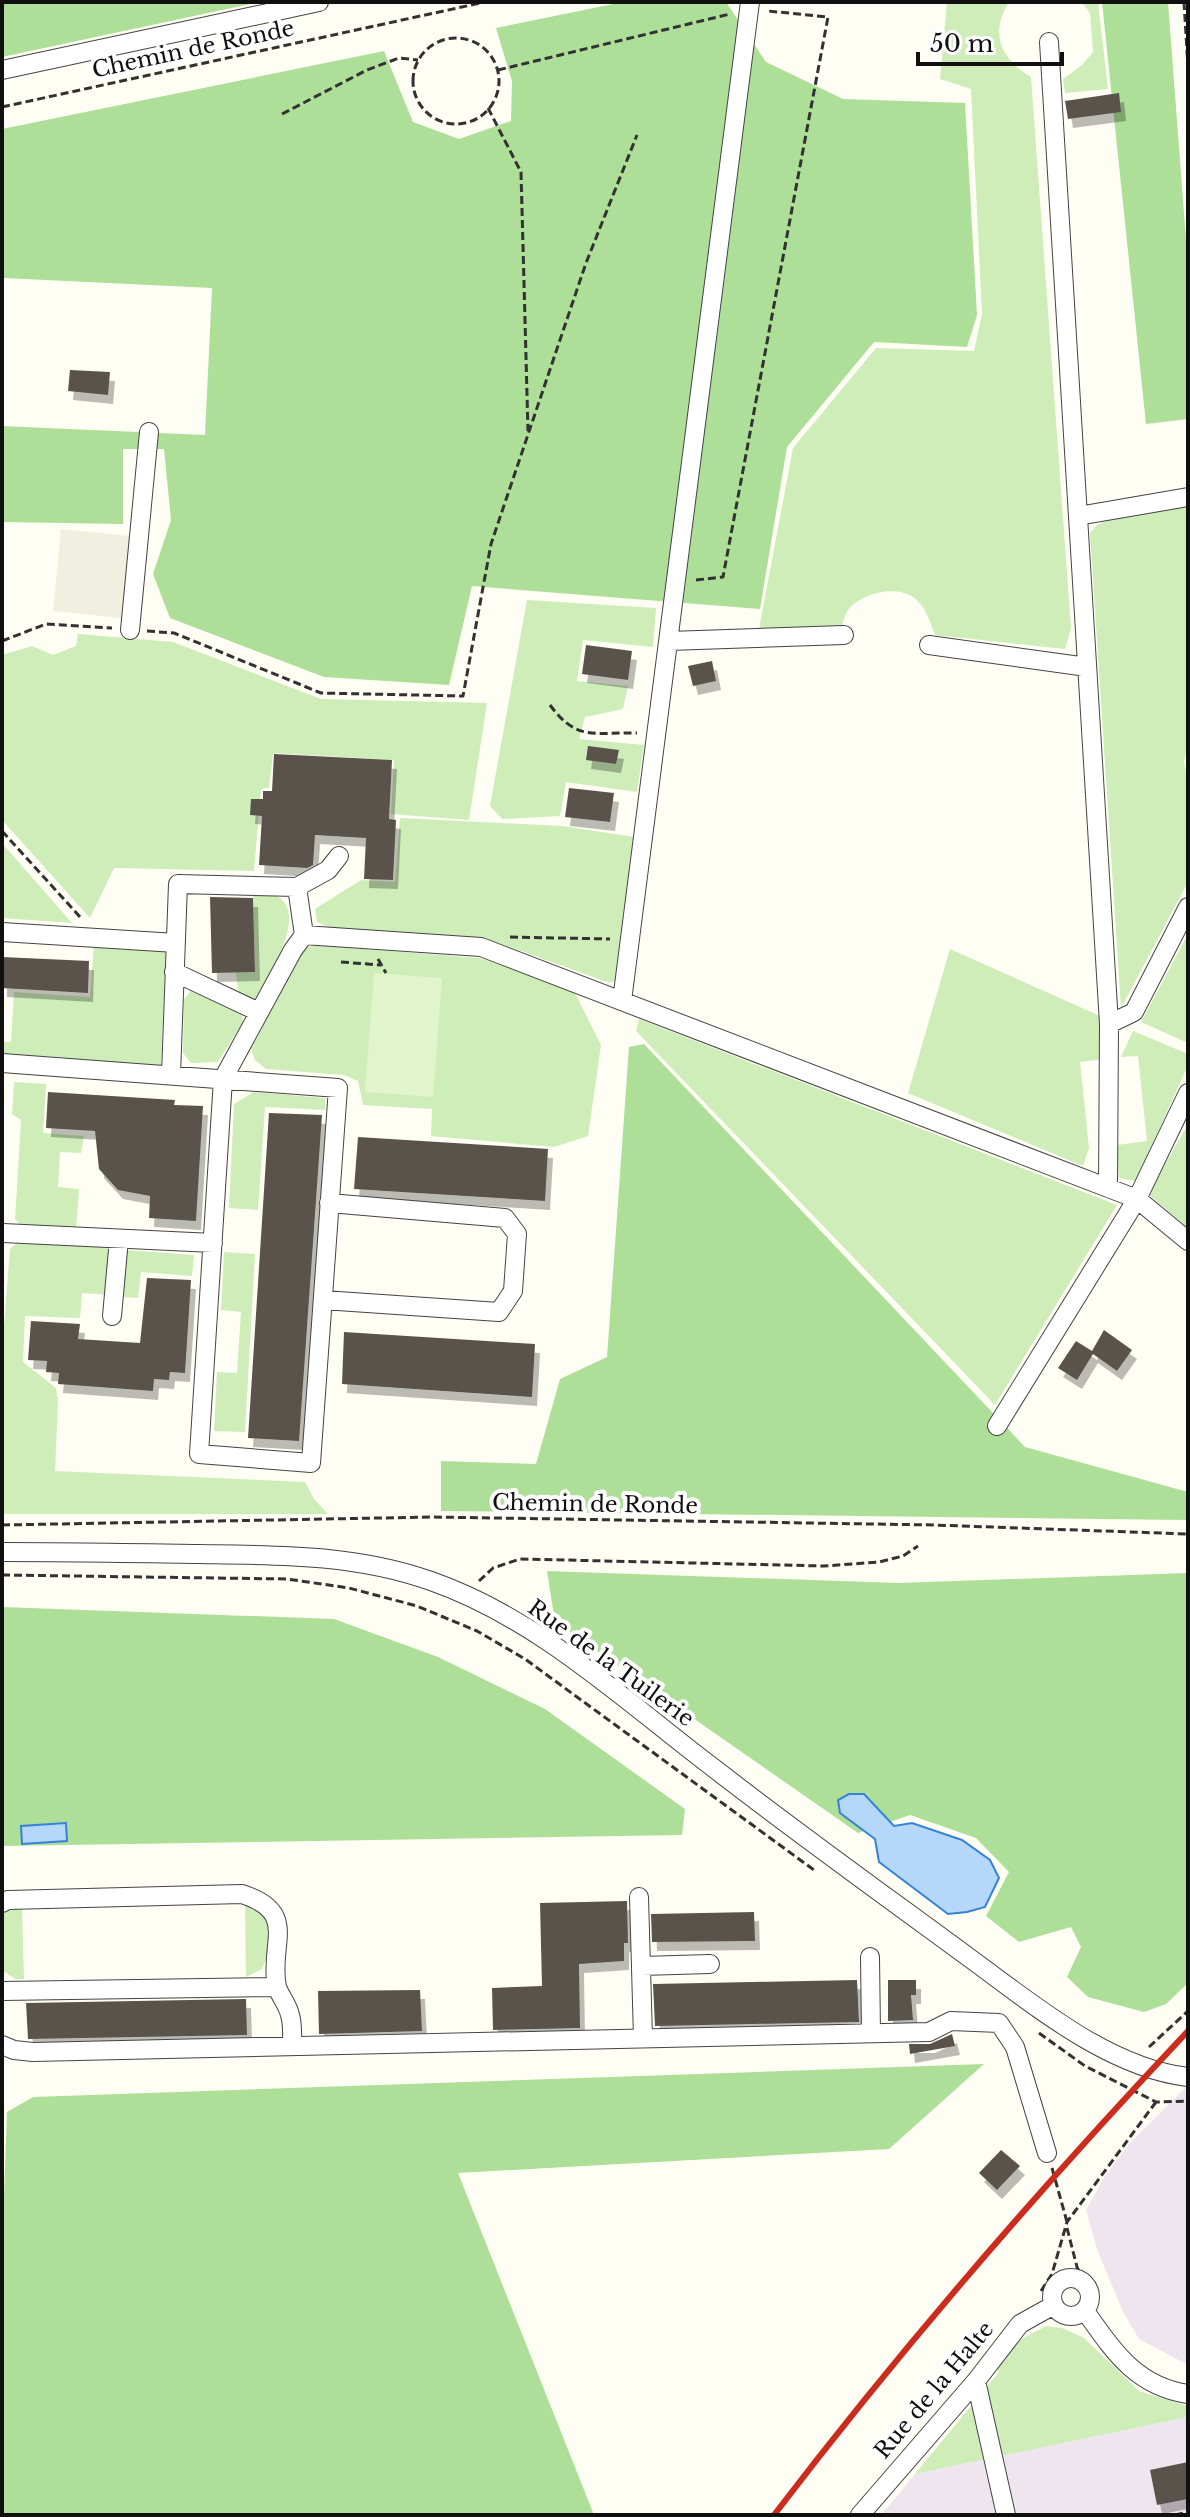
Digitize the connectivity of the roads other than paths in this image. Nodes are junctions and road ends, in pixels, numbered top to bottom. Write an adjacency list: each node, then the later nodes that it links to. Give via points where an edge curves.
1 (319, 2): 4 (street)
2 (750, 6): 10 (street)
3 (1049, 42): 7 (street)
4 (2, 70)
5 (149, 432): 8 (street)
6 (1188, 497): 7 (street)
7 (1078, 516): 12 (street)
8 (130, 630)
9 (844, 635): 10 (street)
10 (669, 641): 20 (street)
11 (929, 645): 12 (street)
12 (1087, 667): 22 (street)
13 (339, 856): 14 (street, via 328,870)
14 (297, 887): 17 (street); 18 (street, via 178,884)
15 (1188, 907): 22 (street, via 1134,1012)
16 (2, 932): 18 (street)
17 (304, 935): 20 (street, via 481,947); 21 (street)
18 (176, 943): 19 (street)
19 (174, 972): 21 (street); 24 (street)
20 (622, 1001): 27 (street)
21 (259, 1012): 25 (street)
22 (1109, 1024): 27 (street)
23 (2, 1063): 24 (street)
24 (171, 1075): 25 (street)
25 (223, 1079): 29 (street, via 338,1088); 33 (street)
26 (1188, 1093): 28 (street)
27 (1108, 1188): 28 (street)
28 (1137, 1199): 32 (street); 36 (street)
29 (329, 1203): 34 (street); 34 (street, via 505,1218 517,1234 513,1291 499,1312)
30 (3, 1233): 31 (street)
31 (119, 1239): 33 (street); 35 (street)
32 (1188, 1241)
33 (213, 1243): 34 (street, via 199,1454 311,1463)
34 (323, 1300)
35 (112, 1316)
36 (997, 1426)
37 (2, 1552): 45 (street, Rue de la Tuilerie, via 314,1555 374,1563 432,1581 515,1621 562,1651)
38 (639, 1897): 42 (street)
39 (2, 1903): 43 (street, via 242,1894 271,1908 277,1921)
40 (870, 1957): 47 (street)
41 (710, 1964): 42 (street)
42 (641, 1966): 48 (street)
43 (277, 1987): 44 (street); 50 (street, via 291,2016)
44 (2, 1991)
45 (1024, 1998): 46 (street); 51 (street, Rue de la Tuilerie, via 1130,2061)
46 (999, 2023): 47 (street, via 951,2021 929,2032); 52 (street, via 1015,2047)
47 (871, 2033): 48 (street)
48 (643, 2038): 50 (street)
49 (2, 2045): 50 (street, via 33,2052)
50 (292, 2046)
51 (1188, 2077)
52 (1047, 2153)
53 (1054, 2305): 54 (street, via 1068,2316); 54 (street, via 1053,2292 1072,2277 1084,2282 1090,2293); 55 (street, Rue de la Halte, via 1020,2324)
54 (1085, 2311): 56 (street, via 1117,2356 1139,2376)
55 (976, 2381): 57 (street, Rue de la Halte); 58 (street)
56 (1188, 2394)
57 (860, 2515)
58 (1006, 2515)

